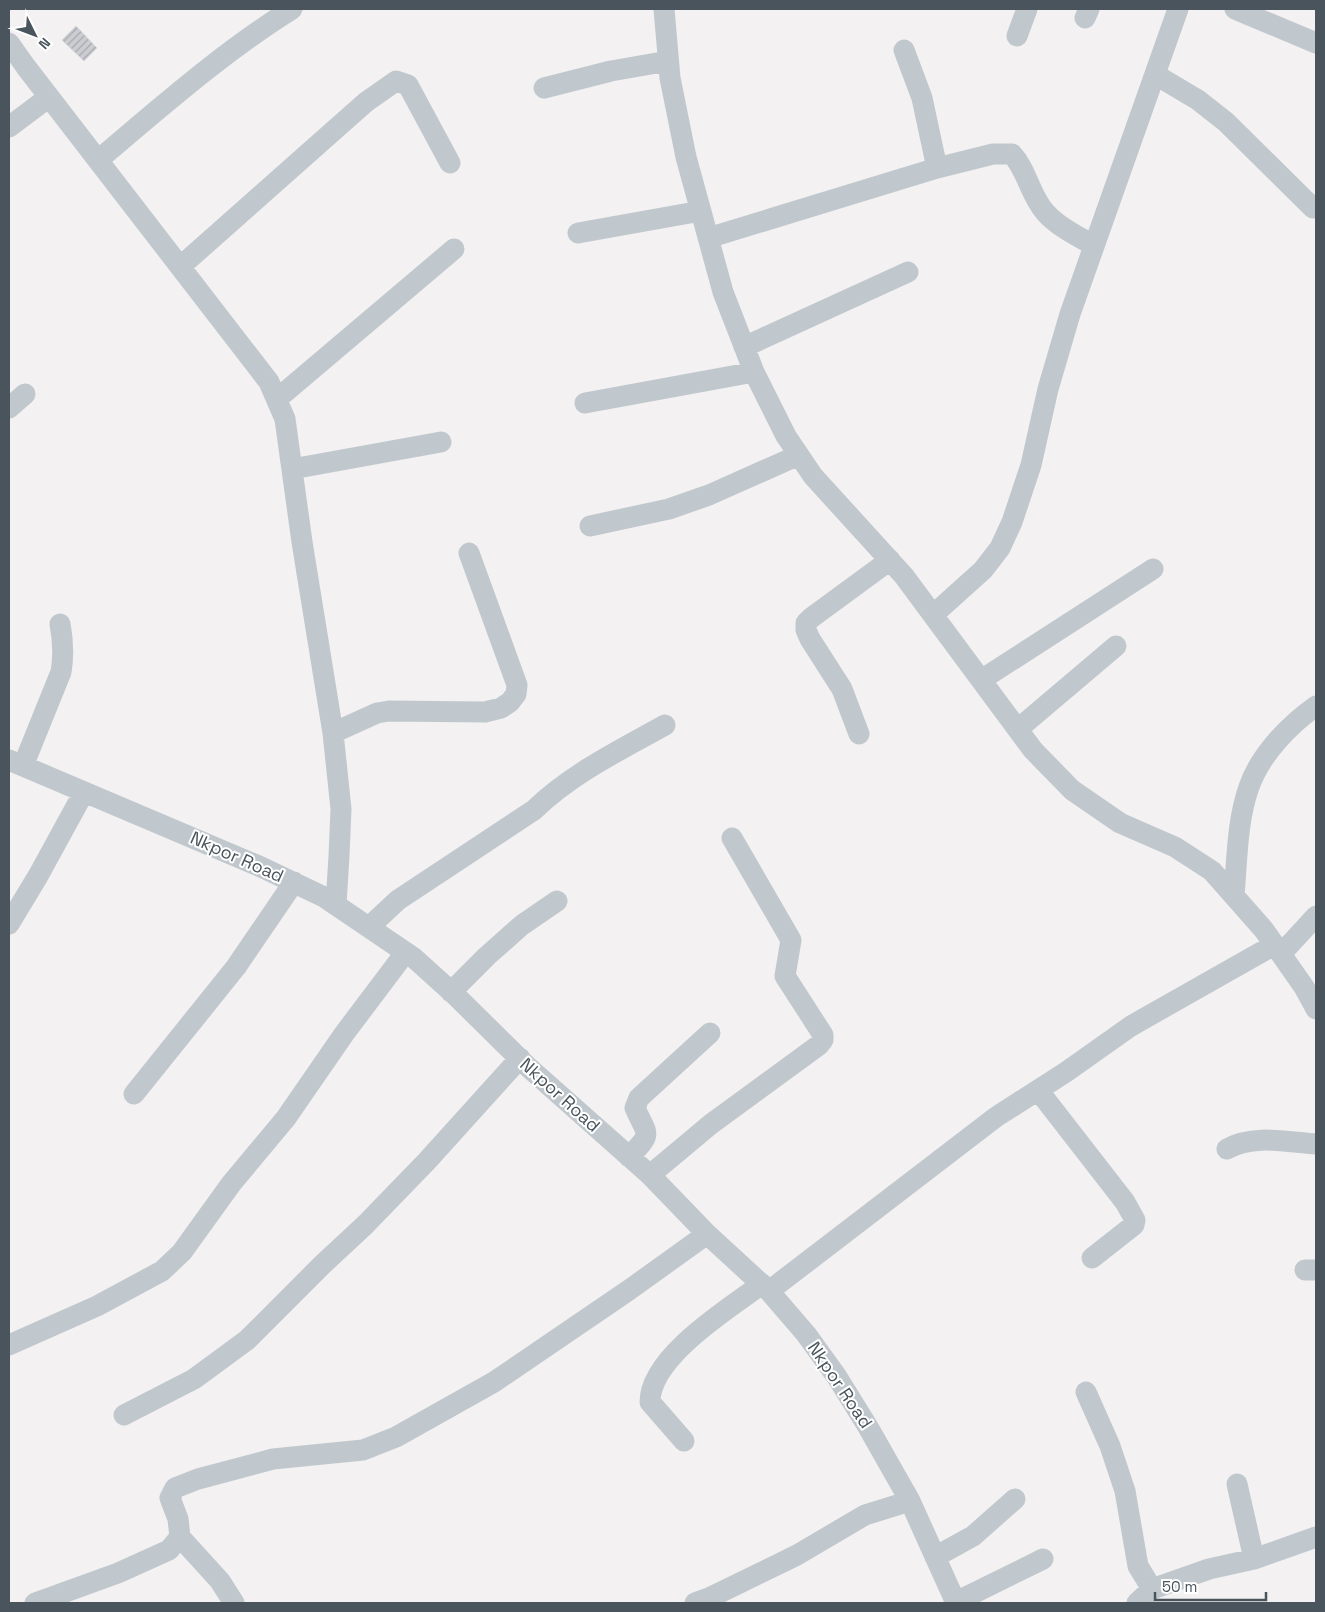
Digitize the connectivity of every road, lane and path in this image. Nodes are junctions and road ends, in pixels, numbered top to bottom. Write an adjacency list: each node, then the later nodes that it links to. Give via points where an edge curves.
1 (292, 9): 15 (street, via 184,88)
2 (664, 9): 10 (street)
3 (1027, 9): 6 (street)
4 (1178, 9): 11 (street)
5 (1236, 9): 8 (street)
6 (1018, 36)
7 (9, 43): 13 (street)
8 (1316, 43)
9 (904, 50): 17 (street, via 922,98)
10 (668, 61): 12 (street); 19 (street, via 686,157)
11 (1156, 75): 18 (street, via 1198,100 1226,122); 22 (street)
12 (544, 88)
13 (49, 97): 14 (street); 15 (street)
14 (9, 127)
15 (98, 160): 24 (street)
16 (450, 163): 24 (street, via 408,85 396,81 366,102)
17 (937, 168): 21 (street); 22 (street, via 993,154 1012,154 1045,212)
18 (1313, 208)
19 (701, 211): 20 (street); 21 (street)
20 (578, 233)
21 (708, 238): 26 (street, via 723,292)
22 (1094, 245): 39 (street, via 1070,314 1048,389 1031,465 1012,522 1000,548 983,570)
23 (454, 248): 29 (street)
24 (181, 266): 29 (street, via 270,382)
25 (908, 272): 26 (street)
26 (744, 347): 27 (street)
27 (754, 372): 30 (street); 33 (street, via 786,436)
28 (25, 394): 31 (street)
29 (277, 399): 34 (street, via 285,419)
30 (585, 403)
31 (9, 408)
32 (440, 442): 34 (street)
33 (799, 454): 35 (street, via 709,495 668,509); 37 (street, via 813,476)
34 (292, 469): 46 (street)
35 (590, 526)
36 (469, 553): 46 (street, via 517,685 516,694 510,702 485,712 388,711)
37 (890, 560): 39 (street); 47 (street, via 806,623 810,639 842,689)
38 (1153, 569): 42 (street)
39 (933, 615): 42 (street)
40 (60, 624): 48 (street, via 64,659 61,672)
41 (1116, 646): 45 (street)
42 (981, 680): 45 (street)
43 (1316, 706): 52 (street, via 1297,719 1267,753 1249,786 1239,830)
44 (665, 725): 57 (street, via 564,785 534,810 398,900)
45 (1018, 729): 52 (street, via 1072,790 1120,823 1175,847 1212,871)
46 (333, 733): 54 (street, via 340,808)
47 (859, 734)
48 (16, 763): 49 (street, Nkpor Road)
49 (84, 792): 51 (street, Nkpor Road); 56 (street)
50 (732, 838): 69 (street, via 791,940 785,976 823,1035 823,1040 711,1124)
51 (294, 882): 54 (street, Nkpor Road); 65 (street, via 236,967)
52 (1234, 896): 58 (street)
53 (557, 901): 60 (street, via 522,925)
54 (336, 905): 57 (street, Nkpor Road)
55 (1316, 916): 58 (street)
56 (9, 924)
57 (369, 927): 59 (street, Nkpor Road)
58 (1277, 950): 61 (street); 64 (street, via 1131,1026)
59 (405, 953): 60 (street, Nkpor Road); 73 (street, via 286,1118 231,1184 182,1252 162,1271)
60 (451, 992): 63 (street, Nkpor Road)
61 (1316, 1009)
62 (710, 1033): 68 (street, via 638,1098 635,1108 647,1134)
63 (520, 1058): 68 (street, Nkpor Road); 75 (street, via 365,1226 247,1340 194,1379)
64 (1038, 1090): 71 (street, via 1125,1202 1135,1220 1134,1225); 72 (street, via 996,1117)
65 (134, 1094)
66 (1316, 1144): 67 (street, via 1252,1141 1234,1144)
67 (1227, 1149)
68 (629, 1157): 69 (street, Nkpor Road)
69 (650, 1175): 70 (street, Nkpor Road)
70 (707, 1234): 72 (street, Nkpor Road); 80 (street, via 494,1382 396,1437 363,1450 272,1459 175,1488 170,1498 178,1519)
71 (1092, 1258)
72 (765, 1288): 76 (street, via 700,1329 679,1348 653,1386 650,1402); 79 (street, Nkpor Road, via 806,1334 837,1377)
73 (9, 1346)
74 (1086, 1392): 85 (street, via 1110,1446 1125,1491)
75 (124, 1415)
76 (684, 1441)
77 (1237, 1484): 84 (street)
78 (1016, 1499): 82 (street, via 973,1536)
79 (910, 1501): 82 (street, Nkpor Road); 88 (street, via 865,1515 797,1555)
80 (180, 1537): 86 (street, via 169,1550 118,1573); 87 (street, via 220,1581)
81 (1316, 1538): 84 (street)
82 (935, 1557): 89 (street, Nkpor Road)
83 (1043, 1559): 89 (street)
84 (1254, 1559): 85 (street, via 1209,1569)
85 (1144, 1596)
86 (35, 1603)
87 (234, 1603)
88 (695, 1603)
89 (956, 1603)

